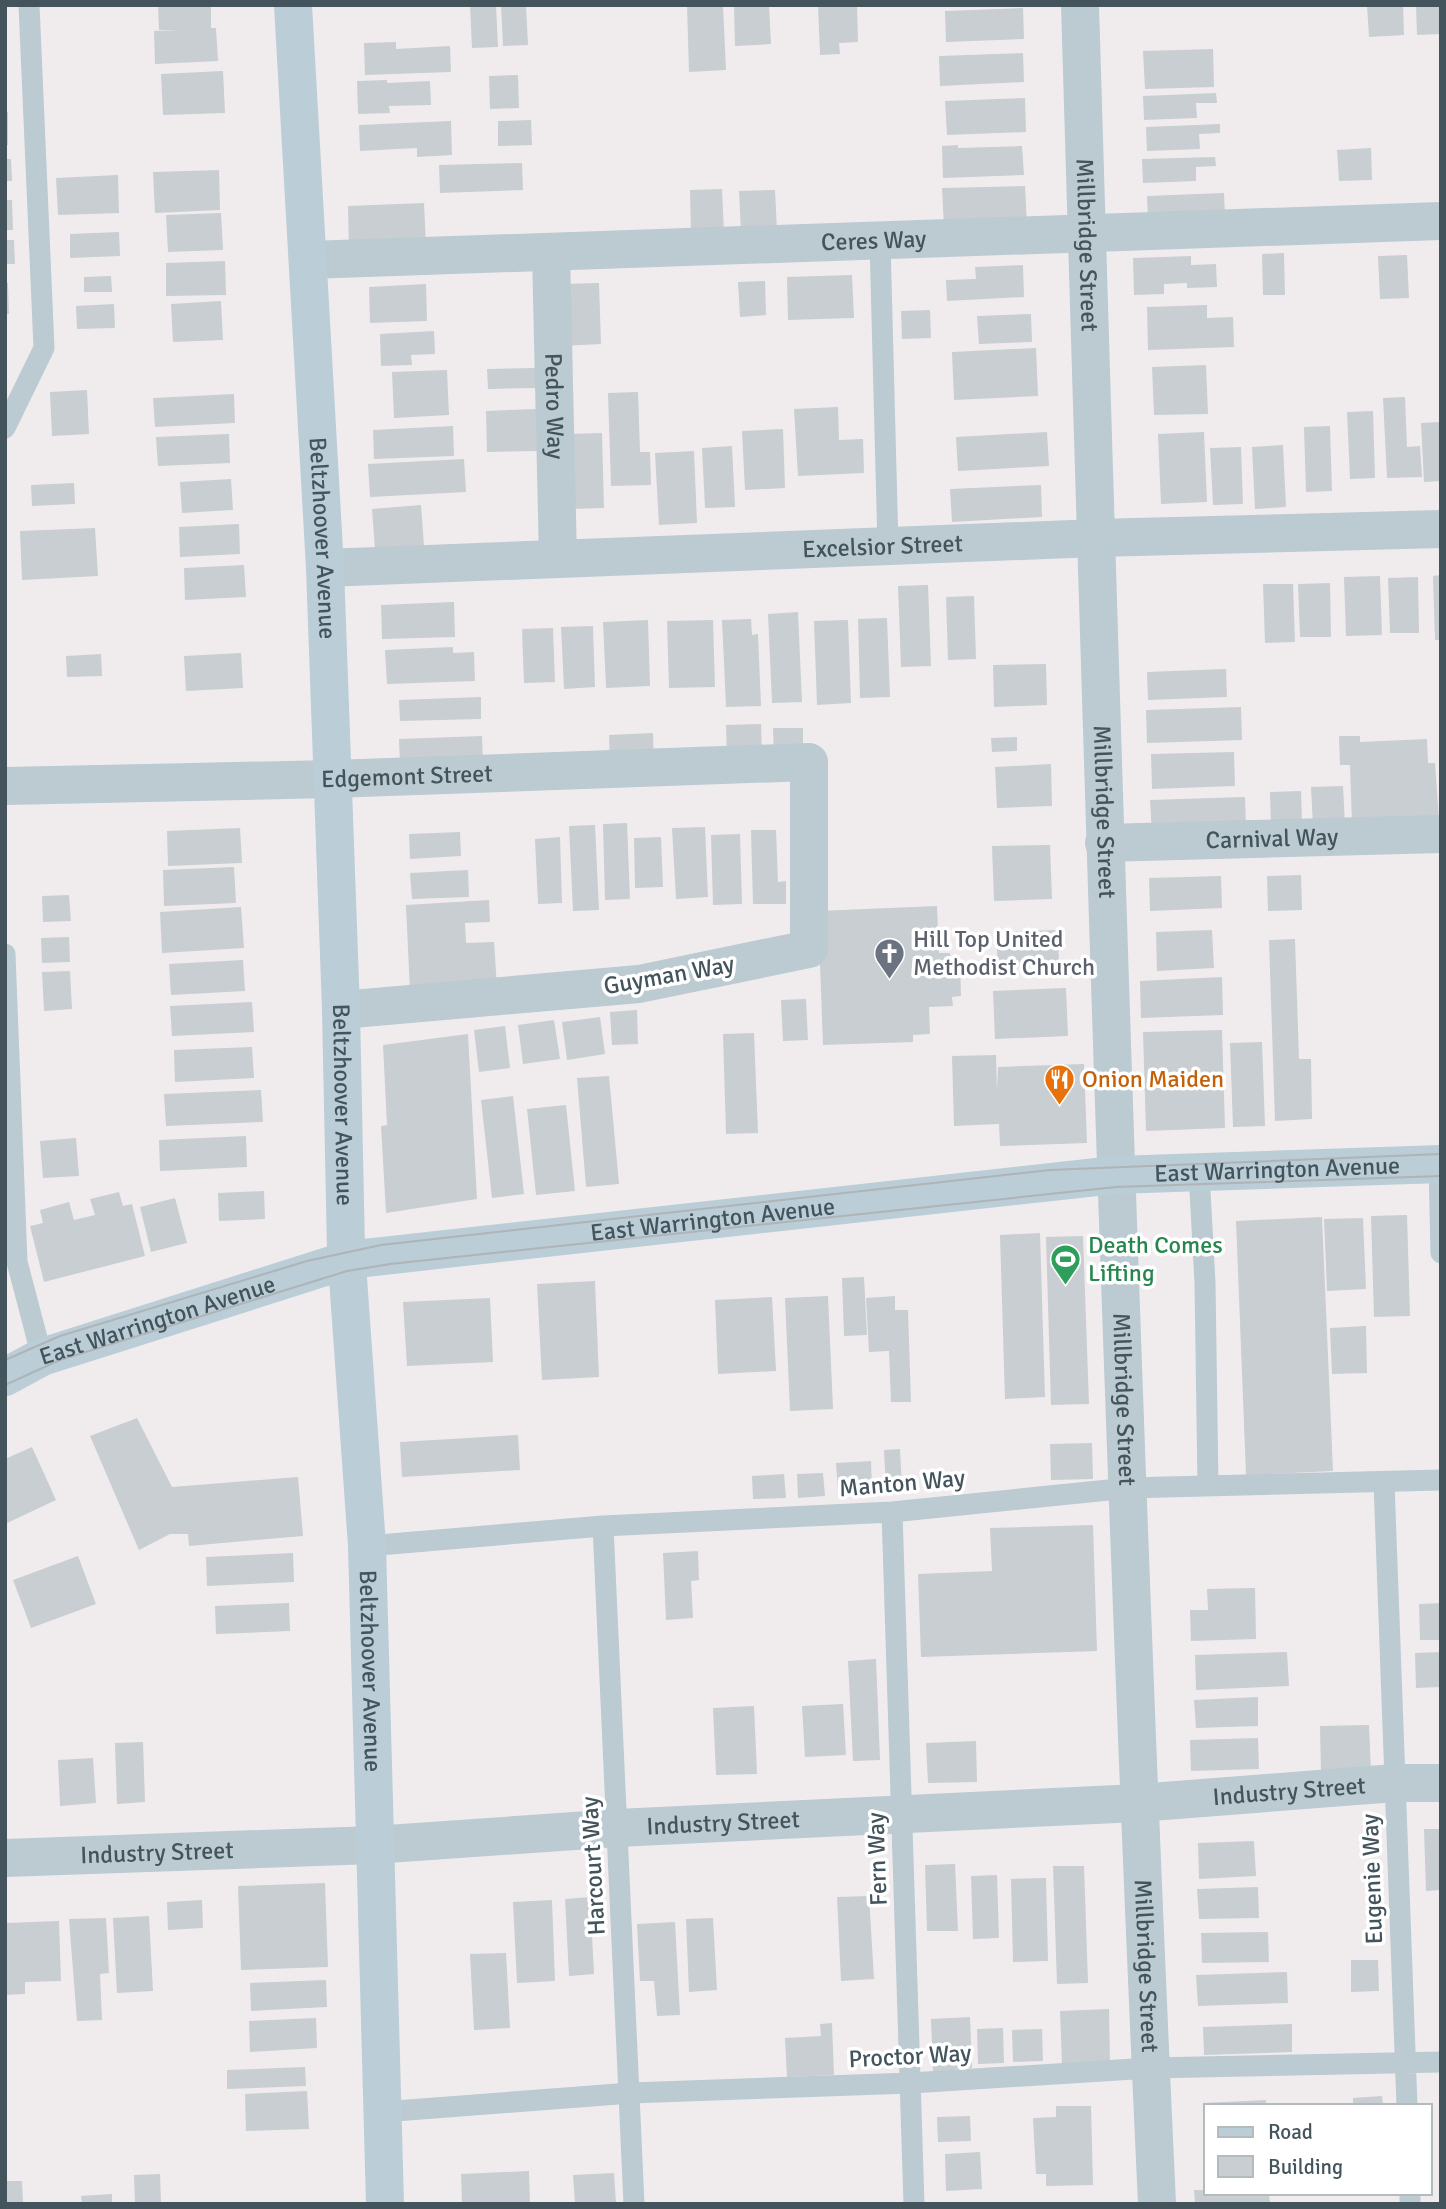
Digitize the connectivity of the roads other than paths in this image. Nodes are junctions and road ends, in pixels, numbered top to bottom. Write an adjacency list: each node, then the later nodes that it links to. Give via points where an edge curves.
1 (29, 5): 9 (lane, via 44,348)
2 (293, 5): 8 (street, Beltzhoover Avenue)
3 (1080, 5): 5 (street, Millbridge Street)
4 (1441, 221): 5 (street, Ceres Way)
5 (1087, 233): 6 (street, Ceres Way); 11 (street, Millbridge Street)
6 (880, 241): 7 (street, Ceres Way); 12 (lane)
7 (551, 252): 8 (street, Ceres Way); 13 (street, Pedro Way)
8 (309, 260): 14 (street, Beltzhoover Avenue)
9 (5, 428)
10 (1441, 529): 11 (street, Excelsior Street)
11 (1097, 538): 12 (street, Excelsior Street); 19 (street, Millbridge Street)
12 (888, 546): 13 (street, Excelsior Street)
13 (558, 559): 14 (street, Excelsior Street)
14 (325, 568): 16 (street, Beltzhoover Avenue)
15 (809, 762): 16 (street, Edgemont Street); 21 (street, Guyman Way, via 809,949 639,984)
16 (332, 779): 17 (street, Edgemont Street); 21 (street, Beltzhoover Avenue)
17 (5, 786)
18 (1441, 834): 19 (street, Carnival Way)
19 (1104, 843): 24 (street, Millbridge Street)
20 (5, 954): 27 (lane, via 17,1262)
21 (341, 1010): 26 (street, Beltzhoover Avenue)
22 (1440, 1164): 23 (street, East Warrington Avenue); 25 (lane)
23 (1199, 1172): 24 (street, East Warrington Avenue); 31 (lane)
24 (1115, 1175): 26 (street, East Warrington Avenue); 32 (street, Millbridge Street)
25 (1441, 1253)
26 (347, 1260): 27 (street, East Warrington Avenue); 35 (street, Beltzhoover Avenue)
27 (42, 1357): 28 (street, East Warrington Avenue)
28 (5, 1377)
29 (1441, 1480): 30 (lane, Manton Way)
30 (1384, 1482): 31 (lane, Manton Way); 36 (lane, Eugenie Way)
31 (1208, 1486): 32 (lane, Manton Way)
32 (1128, 1488): 33 (lane, Manton Way); 38 (street, Millbridge Street)
33 (892, 1512): 34 (lane, Manton Way); 39 (lane, Fern Way)
34 (603, 1526): 35 (lane, Manton Way); 40 (lane, Harcourt Way)
35 (367, 1546): 41 (street, Beltzhoover Avenue)
36 (1395, 1783): 37 (street, Industry Street); 38 (street, Industry Street); 44 (lane, Eugenie Way)
37 (1441, 1783)
38 (1138, 1803): 39 (street, Industry Street); 45 (street, Millbridge Street)
39 (902, 1815): 40 (street, Industry Street); 46 (lane, Fern Way)
40 (617, 1828): 41 (street, Industry Street); 47 (lane, Harcourt Way)
41 (373, 1845): 42 (street, Industry Street); 49 (street, Beltzhoover Avenue)
42 (5, 1858)
43 (1441, 2062): 44 (lane, Proctor Way)
44 (1405, 2063): 45 (lane, Proctor Way); 48 (lane, Eugenie Way)
45 (1150, 2068): 46 (lane, Proctor Way); 53 (street, Millbridge Street)
46 (911, 2083): 47 (lane, Proctor Way); 52 (lane, Fern Way)
47 (631, 2093): 49 (lane, Proctor Way); 51 (lane, Harcourt Way)
48 (1407, 2104)
49 (383, 2112): 50 (street, Beltzhoover Avenue)
50 (385, 2204)
51 (634, 2204)
52 (914, 2204)
53 (1157, 2204)

